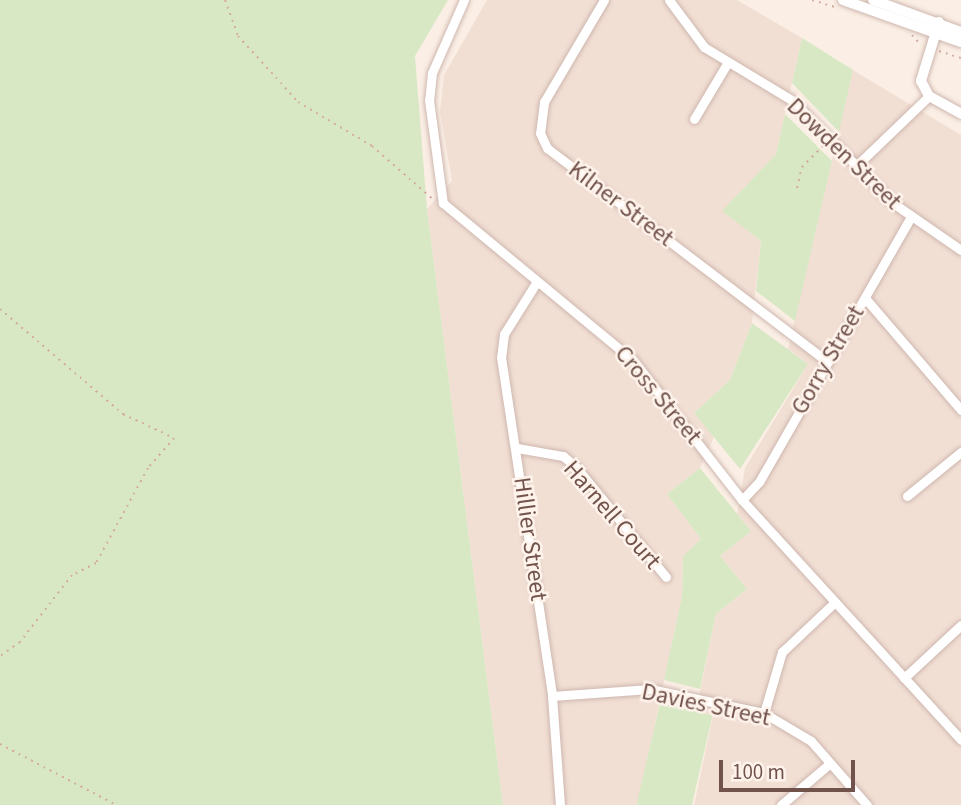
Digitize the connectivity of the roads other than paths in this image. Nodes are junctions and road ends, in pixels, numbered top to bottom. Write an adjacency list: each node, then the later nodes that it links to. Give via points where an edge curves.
1 (464, 0): 16 (street, Cross Street, via 432,73 429,100 443,203)
2 (604, 0): 18 (street, Kilner Street, via 544,102 540,133 547,148)
3 (669, 0): 9 (street, Dowden Street, via 704,47)
4 (843, 0): 6 (street)
5 (873, 0): 6 (street)
6 (937, 27): 7 (street); 8 (street); 10 (street, via 922,68)
7 (961, 32)
8 (961, 42)
9 (728, 62): 12 (street); 13 (street, Dowden Street, via 793,101)
10 (929, 96): 11 (street); 13 (street)
11 (961, 114)
12 (694, 120)
13 (856, 166): 14 (street, Dowden Street)
14 (910, 218): 15 (street, Dowden Street); 17 (street, Gorry Street)
15 (961, 250)
16 (537, 283): 20 (street, Hillier Street, via 504,334 501,357); 23 (street, Cross Street, via 633,360)
17 (865, 299): 18 (street, Gorry Street); 19 (street)
18 (827, 361): 23 (street, Gorry Street, via 758,482)
19 (961, 410)
20 (517, 448): 24 (street, Harnell Court, via 563,456 576,467); 28 (street, Hillier Street)
21 (961, 452): 22 (street)
22 (907, 496)
23 (742, 500): 25 (street, Cross Street)
24 (666, 578)
25 (834, 603): 27 (street, Cross Street); 29 (street, via 782,652)
26 (961, 625): 27 (street)
27 (904, 678): 30 (street, Cross Street)
28 (552, 696): 29 (street, Davies Street, via 650,689); 32 (street, Hillier Street)
29 (764, 713): 31 (street, Davies Street, via 800,733)
30 (961, 740)
31 (829, 764): 33 (street); 34 (street, Davies Street)
32 (560, 805)
33 (781, 805)
34 (867, 805)

